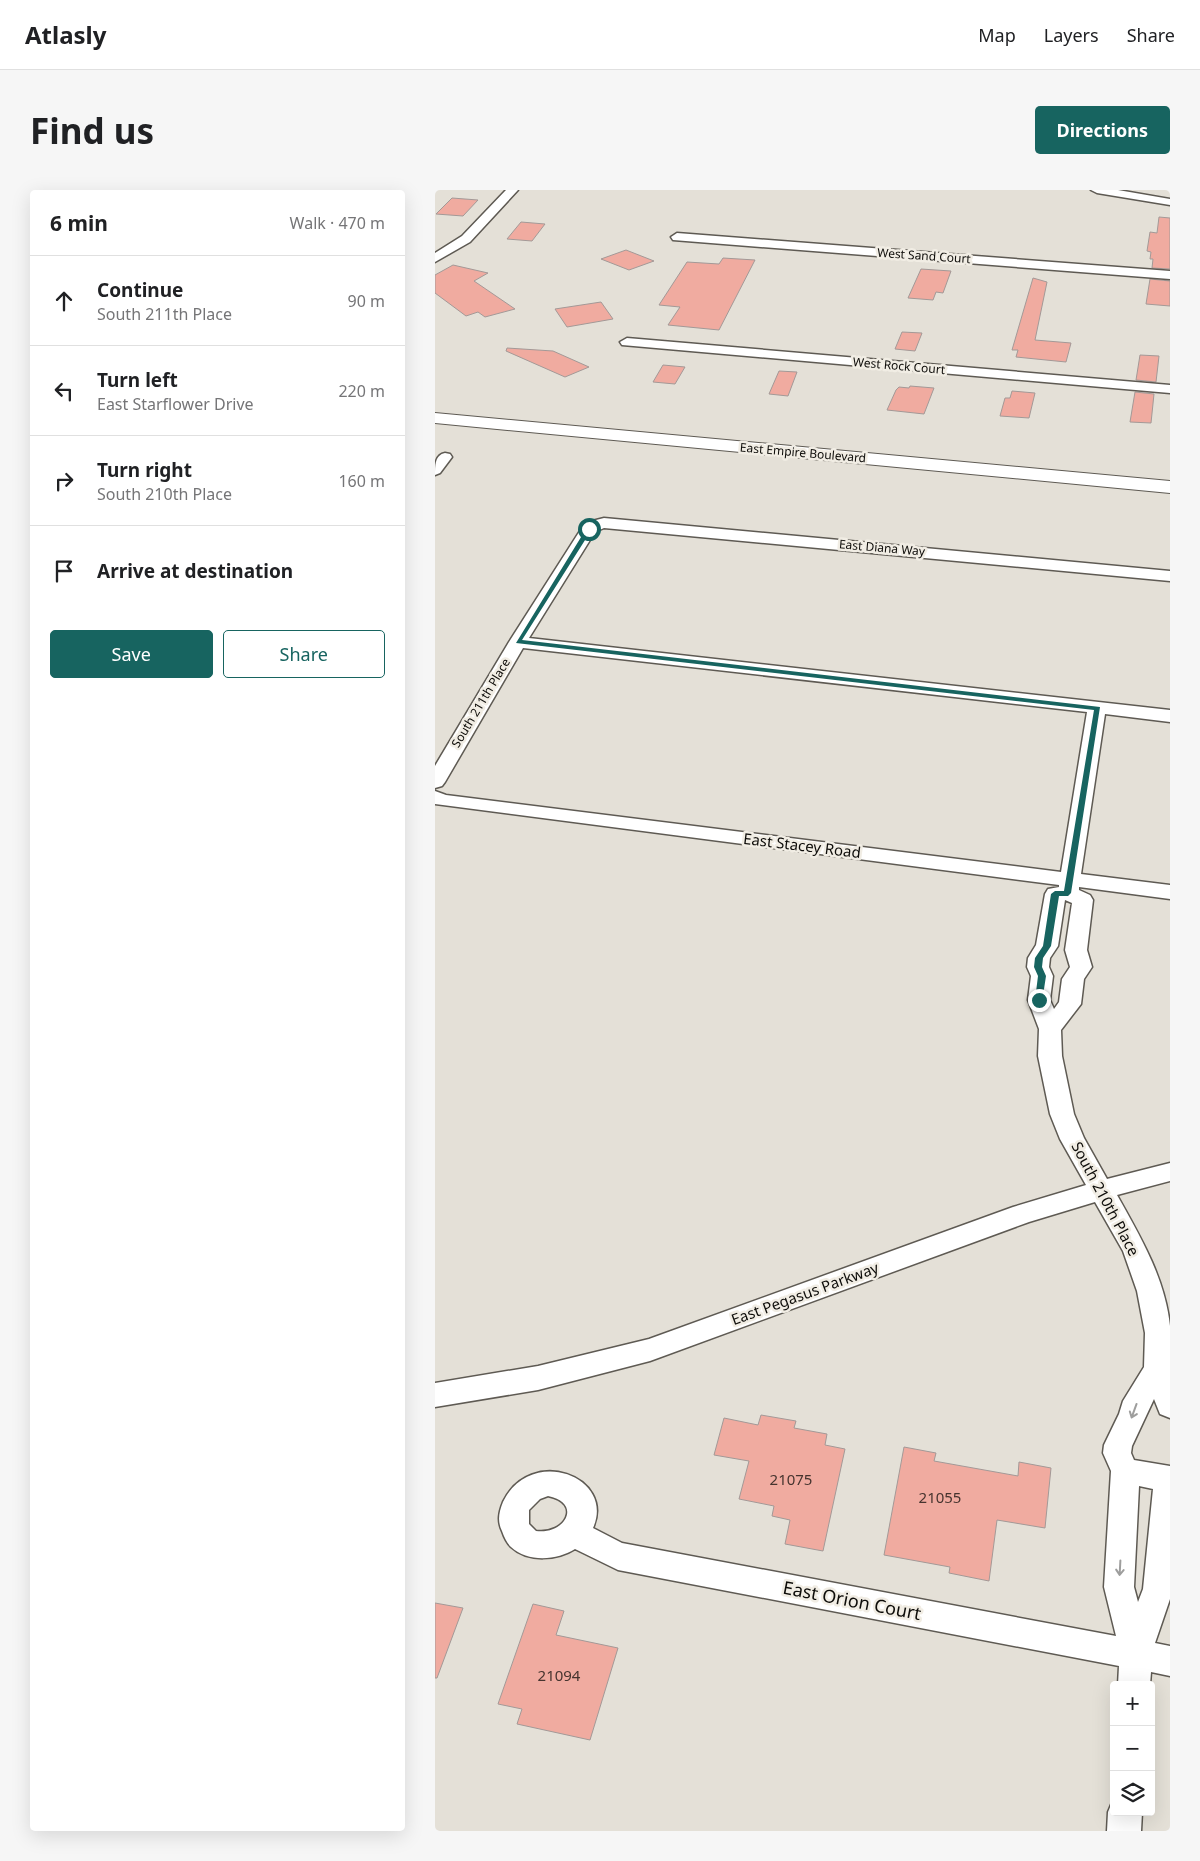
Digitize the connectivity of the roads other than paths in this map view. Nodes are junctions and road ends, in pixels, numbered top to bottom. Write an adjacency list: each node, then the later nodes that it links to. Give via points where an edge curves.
1 (512, 190): 5 (street, via 466,239)
2 (1097, 190): 3 (street)
3 (1170, 202)
4 (677, 237): 6 (street, West Sand Court)
5 (435, 258)
6 (1170, 275)
7 (627, 342): 8 (street, West Rock Court)
8 (1170, 389)
9 (435, 418): 12 (street, East Empire Boulevard)
10 (440, 457): 11 (street)
11 (435, 470)
12 (1170, 487)
13 (594, 525): 14 (street, East Diana Way, via 617,523); 15 (street, South 211th Place)
14 (1170, 576)
15 (518, 642): 16 (street); 18 (street, South 211th Place)
16 (1097, 709): 17 (street); 20 (street)
17 (1170, 716)
18 (435, 782)
19 (435, 797): 20 (street, East Stacey Road)
20 (1069, 886): 21 (street, East Stacey Road); 22 (street, South 210th Place, via 1055,894); 23 (street, via 1083,900)
21 (1170, 892)
22 (1047, 946): 23 (street); 24 (street, South 210th Place, via 1039,958 1042,976 1039,1000)
23 (1076, 950): 24 (street, via 1081,967 1073,979 1070,1004)
24 (1050, 1029): 26 (street, South 210th Place, via 1050,1056 1062,1114)
25 (1170, 1172): 26 (street, East Pegasus Parkway)
26 (1101, 1190): 27 (street, South 210th Place, via 1135,1250 1149,1292 1158,1333); 28 (street, East Pegasus Parkway, via 1022,1214 650,1350 538,1378)
27 (1158, 1369): 29 (street, South 210th Place); 30 (street, one-way to 30, via 1137,1402 1118,1445 1117,1453)
28 (435, 1395)
29 (1170, 1406)
30 (1125, 1471): 31 (street); 33 (street, one-way to 33, via 1119,1587)
31 (1170, 1481): 33 (street, via 1166,1493 1158,1589)
32 (574, 1533): 33 (street, East Orion Court, via 618,1556)
33 (1136, 1654): 34 (street, East Orion Court); 35 (street)
34 (1170, 1661)
35 (1134, 1681)
36 (1125, 1816): 37 (street)
37 (1123, 1831)

